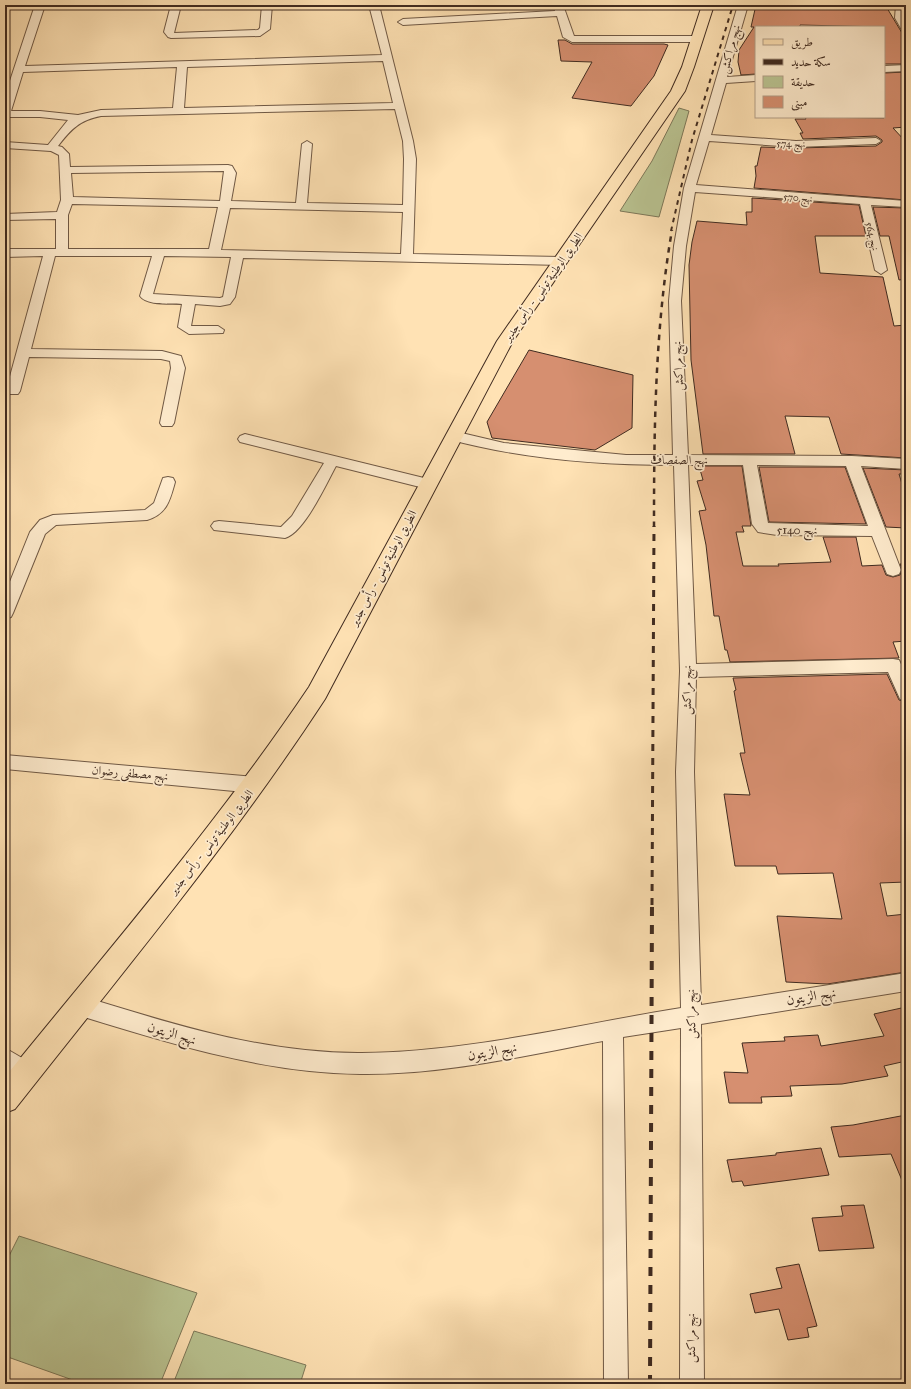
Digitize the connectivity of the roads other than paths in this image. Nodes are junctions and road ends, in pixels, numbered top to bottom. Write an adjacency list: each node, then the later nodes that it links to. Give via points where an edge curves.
1 (40, 5): 15 (street)
2 (176, 5): 3 (street, via 169,32 171,35 179,36 260,34 264,29)
3 (267, 5)
4 (374, 5): 12 (street)
5 (708, 5): 11 (main road, الطريق الوطنية تونس - رأس جدير)
6 (742, 5): 18 (street, نهج مراكش)
7 (901, 5): 10 (street, via 900,18)
8 (560, 9): 9 (street); 11 (street, via 568,37 572,39)
9 (403, 22)
10 (906, 30)
11 (697, 39): 44 (main road, الطريق الوطنية تونس - رأس جدير, via 678,91)
12 (387, 58): 13 (street); 19 (street)
13 (182, 64): 15 (street); 20 (street)
14 (906, 68): 16 (street)
15 (20, 69): 21 (street)
16 (885, 69)
17 (755, 78): 18 (street)
18 (722, 80): 23 (street, نهج مراكش)
19 (400, 106): 20 (street); 35 (street, via 408,141)
20 (178, 112): 22 (street, via 102,113)
21 (5, 113): 22 (street)
22 (78, 118): 27 (street, via 68,124)
23 (705, 138): 24 (street, نهج 574, via 796,144); 29 (street, نهج مراكش)
24 (876, 141)
25 (307, 144): 34 (street)
26 (5, 145): 27 (street)
27 (51, 148): 28 (street, via 64,154)
28 (66, 170): 30 (street); 32 (street, via 228,168 230,173)
29 (690, 188): 31 (street, نهج 570); 55 (street, نهج مراكش, via 680,246 675,301)
30 (67, 200): 32 (street); 36 (street)
31 (865, 202): 33 (street, نهج 570); 45 (street, نهج 564)
32 (225, 204): 34 (street); 41 (street)
33 (906, 204)
34 (302, 206): 35 (street)
35 (409, 209): 43 (street)
36 (62, 215): 37 (street); 38 (street)
37 (5, 217)
38 (56, 252): 39 (street); 40 (street); 48 (street)
39 (159, 252): 41 (street); 46 (street, via 146,296)
40 (5, 253)
41 (214, 253): 42 (street)
42 (238, 254): 43 (street); 46 (street, via 226,301)
43 (407, 257): 44 (street)
44 (561, 261): 51 (main road, الطريق الوطنية تونس - رأس جدير, via 531,300 505,341)
45 (881, 270)
46 (189, 300): 47 (street, via 184,327 189,330)
47 (218, 330)
48 (24, 353): 49 (street); 50 (street, via 162,355 176,359 178,368)
49 (13, 391)
50 (166, 423)
51 (453, 436): 55 (street, نهج الصفصاف, via 504,448 626,460); 59 (main road, الطريق الوطنية تونس - رأس جدير)
52 (245, 439): 53 (street)
53 (333, 460): 59 (street); 60 (street, via 297,520 285,533)
54 (749, 460): 55 (street, نهج الصفصاف); 56 (street, نهج الصفصاف); 61 (street, نهج 5140, via 760,524 763,528)
55 (681, 461): 64 (street, نهج مراكش)
56 (852, 461): 57 (street, نهج الصفصاف); 61 (street)
57 (906, 464)
58 (168, 482): 63 (street, via 156,512 147,515 53,520 45,524 38,532)
59 (428, 484): 67 (main road, الطريق الوطنية تونس - رأس جدير, via 317,693)
60 (219, 526)
61 (877, 531): 62 (street)
62 (893, 570)
63 (5, 614)
64 (688, 671): 65 (street, via 893,664); 70 (street, نهج مراكش, via 685,772)
65 (906, 694)
66 (5, 762): 67 (street, نهج مصطفى رضوان)
67 (255, 785): 69 (main road, الطريق الوطنية تونس - رأس جدير)
68 (906, 982): 70 (street, نهج الزيتون)
69 (81, 1006): 71 (street, نهج الزيتون, via 197,1041 260,1055 327,1062 381,1064 441,1060); 73 (main road, الطريق الوطنية تونس - رأس جدير)
70 (691, 1015): 71 (street, نهج الزيتون); 76 (street, نهج مراكش)
71 (613, 1030): 75 (street)
72 (5, 1058): 73 (street)
73 (26, 1072): 74 (main road, الطريق الوطنية تونس - رأس جدير)
74 (5, 1099)
75 (616, 1384)
76 (692, 1384)

